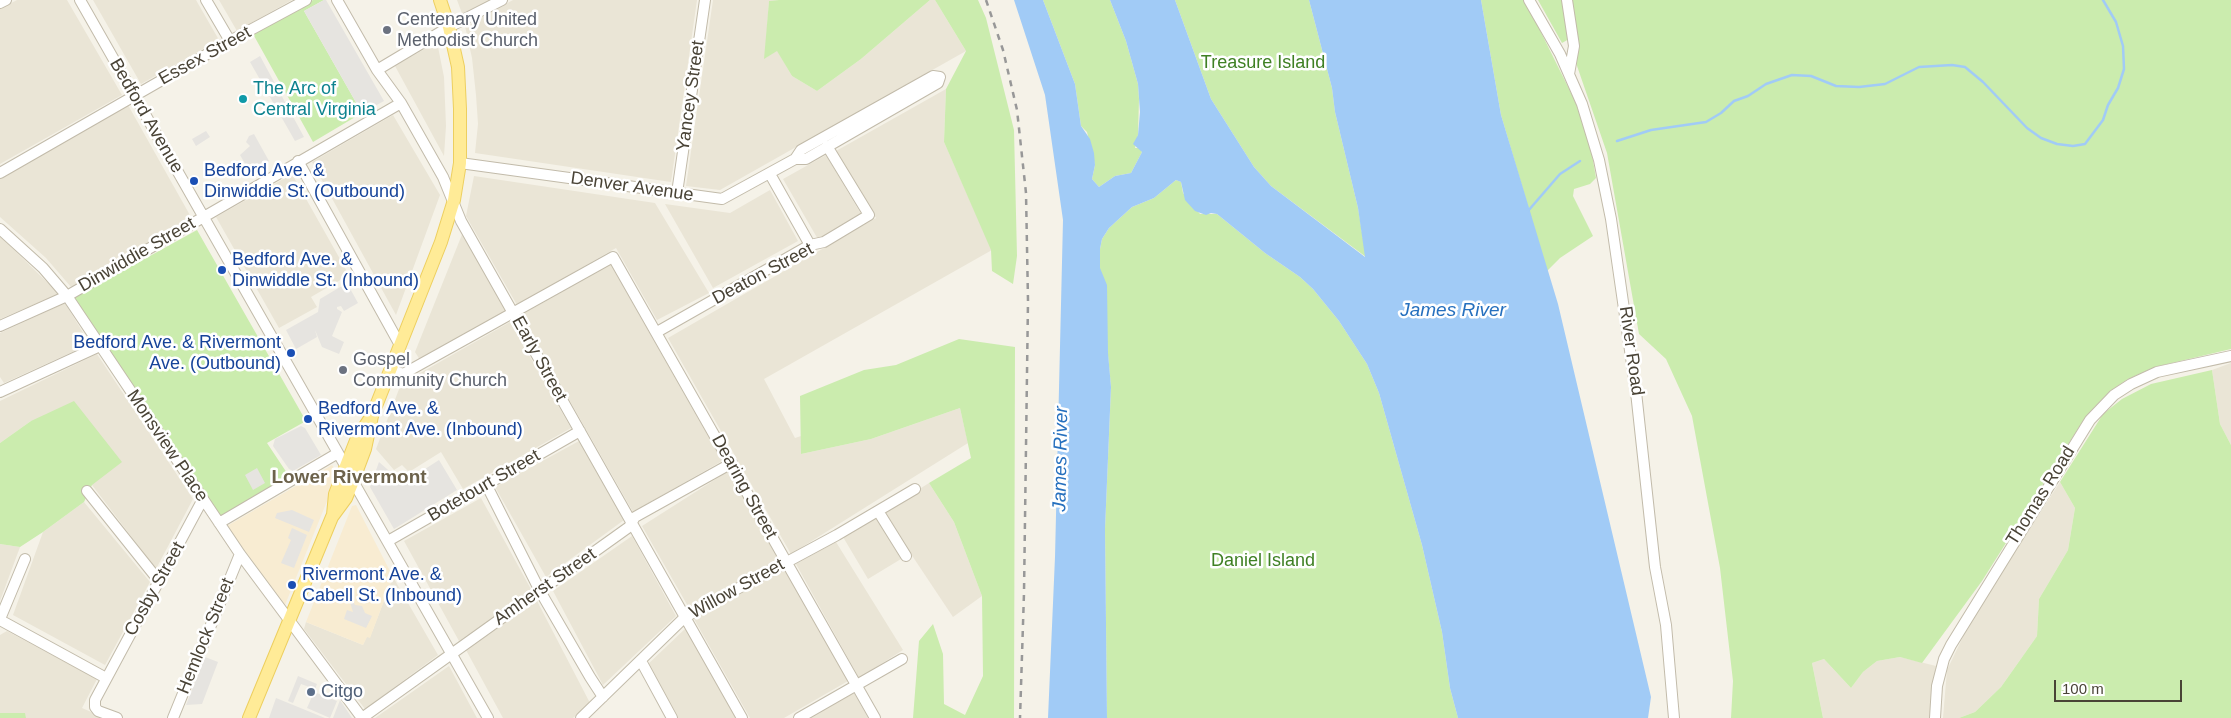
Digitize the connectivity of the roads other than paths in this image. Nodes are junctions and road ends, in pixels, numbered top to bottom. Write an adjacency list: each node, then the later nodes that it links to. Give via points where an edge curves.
1 (6, 0): 11 (street)
2 (80, 0): 16 (street, Bedford Avenue)
3 (206, 0): 13 (street)
4 (306, 0): 13 (street, Essex Street)
5 (337, 0): 14 (street, Early Street)
6 (440, 0): 12 (main road)
7 (502, 0): 12 (street)
8 (705, 0): 24 (street, Yancey Street)
9 (1530, 0): 15 (street, River Road)
10 (1568, 0): 15 (street, via 1574,46)
11 (0, 3)
12 (449, 27): 14 (street); 21 (main road, via 458,67)
13 (230, 41): 16 (street, Essex Street)
14 (377, 70): 17 (street, Early Street)
15 (1569, 74): 78 (street, River Road, via 1592,135 1611,219 1636,392 1655,567 1666,625)
16 (135, 96): 22 (street, Essex Street); 26 (street, Bedford Avenue)
17 (401, 102): 20 (street, Dinwiddie Street); 25 (street, Early Street)
18 (828, 146): 19 (street, Denver Avenue, via 806,159); 19 (street, Denver Avenue, via 938,83 940,77 933,76 801,150); 28 (street, Deaton Street, via 869,215 824,242)
19 (795, 160): 23 (street, Denver Avenue)
20 (298, 161): 26 (street, Dinwiddie Street); 34 (street)
21 (460, 163): 24 (street, Denver Avenue); 25 (main road)
22 (0, 173)
23 (770, 174): 24 (street, Denver Avenue, via 722,199); 28 (street)
24 (677, 193)
25 (454, 200): 30 (street, Early Street, via 461,221); 34 (main road)
26 (204, 217): 29 (street, Dinwiddie Street); 40 (street, Bedford Avenue)
27 (0, 229): 29 (street, Monsview Place, via 43,268)
28 (810, 245): 32 (street, Deaton Street)
29 (66, 296): 31 (street, Dinwiddie Street); 33 (street, Monsview Place)
30 (513, 312): 32 (street, Dearing Street, via 613,256); 36 (street, via 403,374); 39 (street, Early Street)
31 (0, 326)
32 (657, 332): 41 (street, Dearing Street)
33 (100, 346): 37 (street); 47 (street, Monsview Place)
34 (400, 346): 36 (main road)
35 (2231, 356): 79 (street, Thomas Road, via 2157,372 2114,395 2090,420 1951,645 1937,686)
36 (391, 369): 38 (main road)
37 (0, 392)
38 (369, 421): 42 (main road, via 357,438); 43 (main road, via 366,449)
39 (580, 431): 44 (street, Botetourt Street); 51 (street, Early Street)
40 (338, 453): 42 (street, Bedford Avenue); 50 (street)
41 (732, 463): 51 (street, Amherst Street, via 635,517); 56 (street, Dearing Street)
42 (346, 467): 49 (main road, via 335,494)
43 (353, 481): 49 (main road); 52 (street)
44 (486, 484): 52 (street, Botetourt Street); 58 (street)
45 (915, 489): 48 (street, Willow Street)
46 (87, 491): 57 (street)
47 (203, 499): 50 (street, Monsview Place); 57 (street, Cosby Street)
48 (878, 511): 54 (street); 56 (street, Willow Street)
49 (332, 518): 61 (main road)
50 (219, 523): 53 (street, Monsview Place)
51 (631, 523): 58 (street, Amherst Street); 59 (street, Early Street)
52 (388, 541): 62 (street)
53 (240, 554): 61 (street, Monsview Place); 69 (street, Hemlock Street)
54 (906, 556)
55 (25, 559): 60 (street)
56 (786, 562): 59 (street, Willow Street); 66 (street, Dearing Street)
57 (159, 581): 65 (street, Cosby Street)
58 (540, 591): 62 (street, Amherst Street); 67 (street)
59 (685, 617): 64 (street, Willow Street); 75 (street, Early Street)
60 (0, 620): 65 (street)
61 (290, 623): 70 (main road); 71 (street, Monsview Place)
62 (453, 652): 71 (street, Amherst Street); 72 (street)
63 (902, 659): 66 (street)
64 (641, 661): 67 (street, Willow Street); 74 (street)
65 (106, 678): 68 (street, Cosby Street, via 94,704 98,710)
66 (856, 686): 76 (street); 77 (street, Dearing Street)
67 (603, 697): 73 (street, Willow Street)
68 (117, 718)
69 (173, 718)
70 (249, 718)
71 (362, 718)
72 (488, 718)
73 (582, 718)
74 (672, 718)
75 (742, 718)
76 (799, 718)
77 (875, 718)
78 (1674, 718)
79 (1935, 718)

